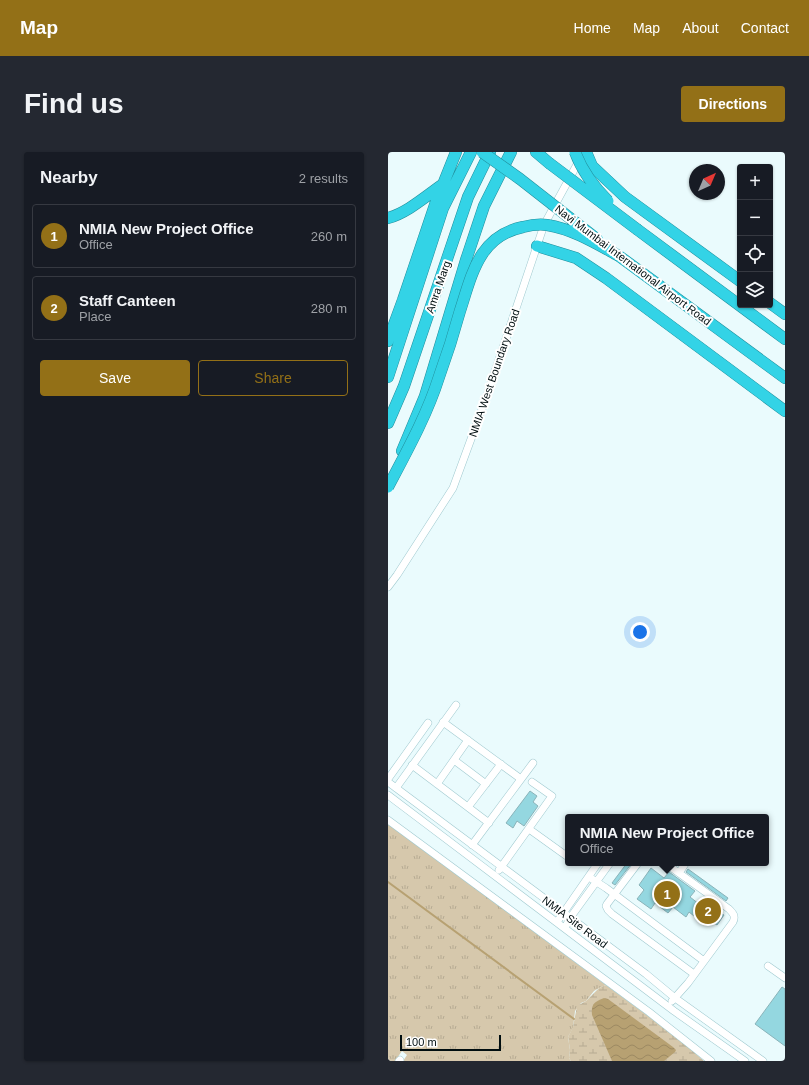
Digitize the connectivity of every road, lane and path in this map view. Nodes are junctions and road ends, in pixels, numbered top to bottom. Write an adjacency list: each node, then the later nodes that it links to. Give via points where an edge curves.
1 (456, 152): 9 (highway)
2 (471, 152): 10 (highway, Amra Marg)
3 (482, 152): 14 (highway, Navi Mumbai International Airport Road, bridge)
4 (490, 152): 23 (highway, Amra Marg, via 468,197 404,386)
5 (511, 152): 24 (highway, via 484,206 425,396)
6 (536, 152): 12 (highway, bridge)
7 (575, 152): 12 (highway, bridge, via 592,184)
8 (585, 152): 13 (street, NMIA West Boundary Road, via 544,225); 15 (highway, via 592,166 625,197)
9 (441, 189): 10 (highway); 11 (highway); 19 (highway)
10 (443, 208): 20 (highway, Amra Marg)
11 (388, 218)
12 (638, 230): 18 (highway)
13 (537, 246): 22 (highway, via 576,258); 26 (street, NMIA West Boundary Road, via 453,488)
14 (619, 256): 21 (highway, Navi Mumbai International Airport Road); 25 (highway, bridge, via 576,234 547,225 512,230 504,233 489,246 478,259 469,281 429,405)
15 (737, 279)
16 (773, 305): 17 (highway)
17 (785, 314)
18 (785, 339)
19 (388, 341)
20 (388, 377)
21 (785, 378)
22 (785, 411)
23 (388, 423)
24 (388, 481)
25 (388, 487)
26 (388, 587)
27 (456, 705): 28 (street)
28 (443, 722): 30 (street); 34 (street)
29 (428, 724): 36 (street)
30 (468, 740): 31 (street); 33 (street)
31 (454, 760): 39 (street); 40 (street)
32 (532, 763): 35 (street)
33 (501, 764): 35 (street); 40 (street)
34 (412, 765): 39 (street); 41 (street)
35 (521, 778): 45 (street)
36 (388, 779)
37 (388, 782): 41 (street, NMIA Site Road)
38 (532, 782): 46 (street, via 552,796)
39 (437, 784): 43 (street)
40 (486, 784): 43 (street)
41 (396, 788): 47 (street, NMIA Site Road)
42 (388, 795): 56 (street)
43 (468, 807): 45 (street)
44 (388, 820): 70 (street, via 649,1012)
45 (488, 823): 47 (street)
46 (529, 829): 48 (street); 54 (street)
47 (472, 845): 54 (street, NMIA Site Road)
48 (565, 855)
49 (596, 866): 57 (street)
50 (608, 866): 58 (street)
51 (636, 866): 59 (street)
52 (669, 866): 55 (street)
53 (684, 866): 55 (street)
54 (501, 867): 56 (street); 60 (street, NMIA Site Road)
55 (679, 873): 64 (street, via 734,916 733,922)
56 (495, 875): 62 (street)
57 (588, 877): 58 (street); 60 (street)
58 (596, 882): 59 (street); 61 (street)
59 (614, 894): 64 (street); 66 (street, via 606,906 609,911)
60 (563, 913): 61 (street, NMIA Site Road); 62 (street)
61 (570, 918): 63 (street); 68 (street, NMIA Site Road)
62 (557, 922): 63 (street)
63 (565, 928): 69 (street)
64 (704, 961): 66 (street)
65 (768, 966): 67 (street)
66 (694, 974): 68 (street)
67 (785, 978)
68 (675, 998): 69 (street); 72 (street, NMIA Site Road)
69 (668, 1006): 71 (street)
70 (711, 1061)
71 (745, 1061)
72 (763, 1061)

